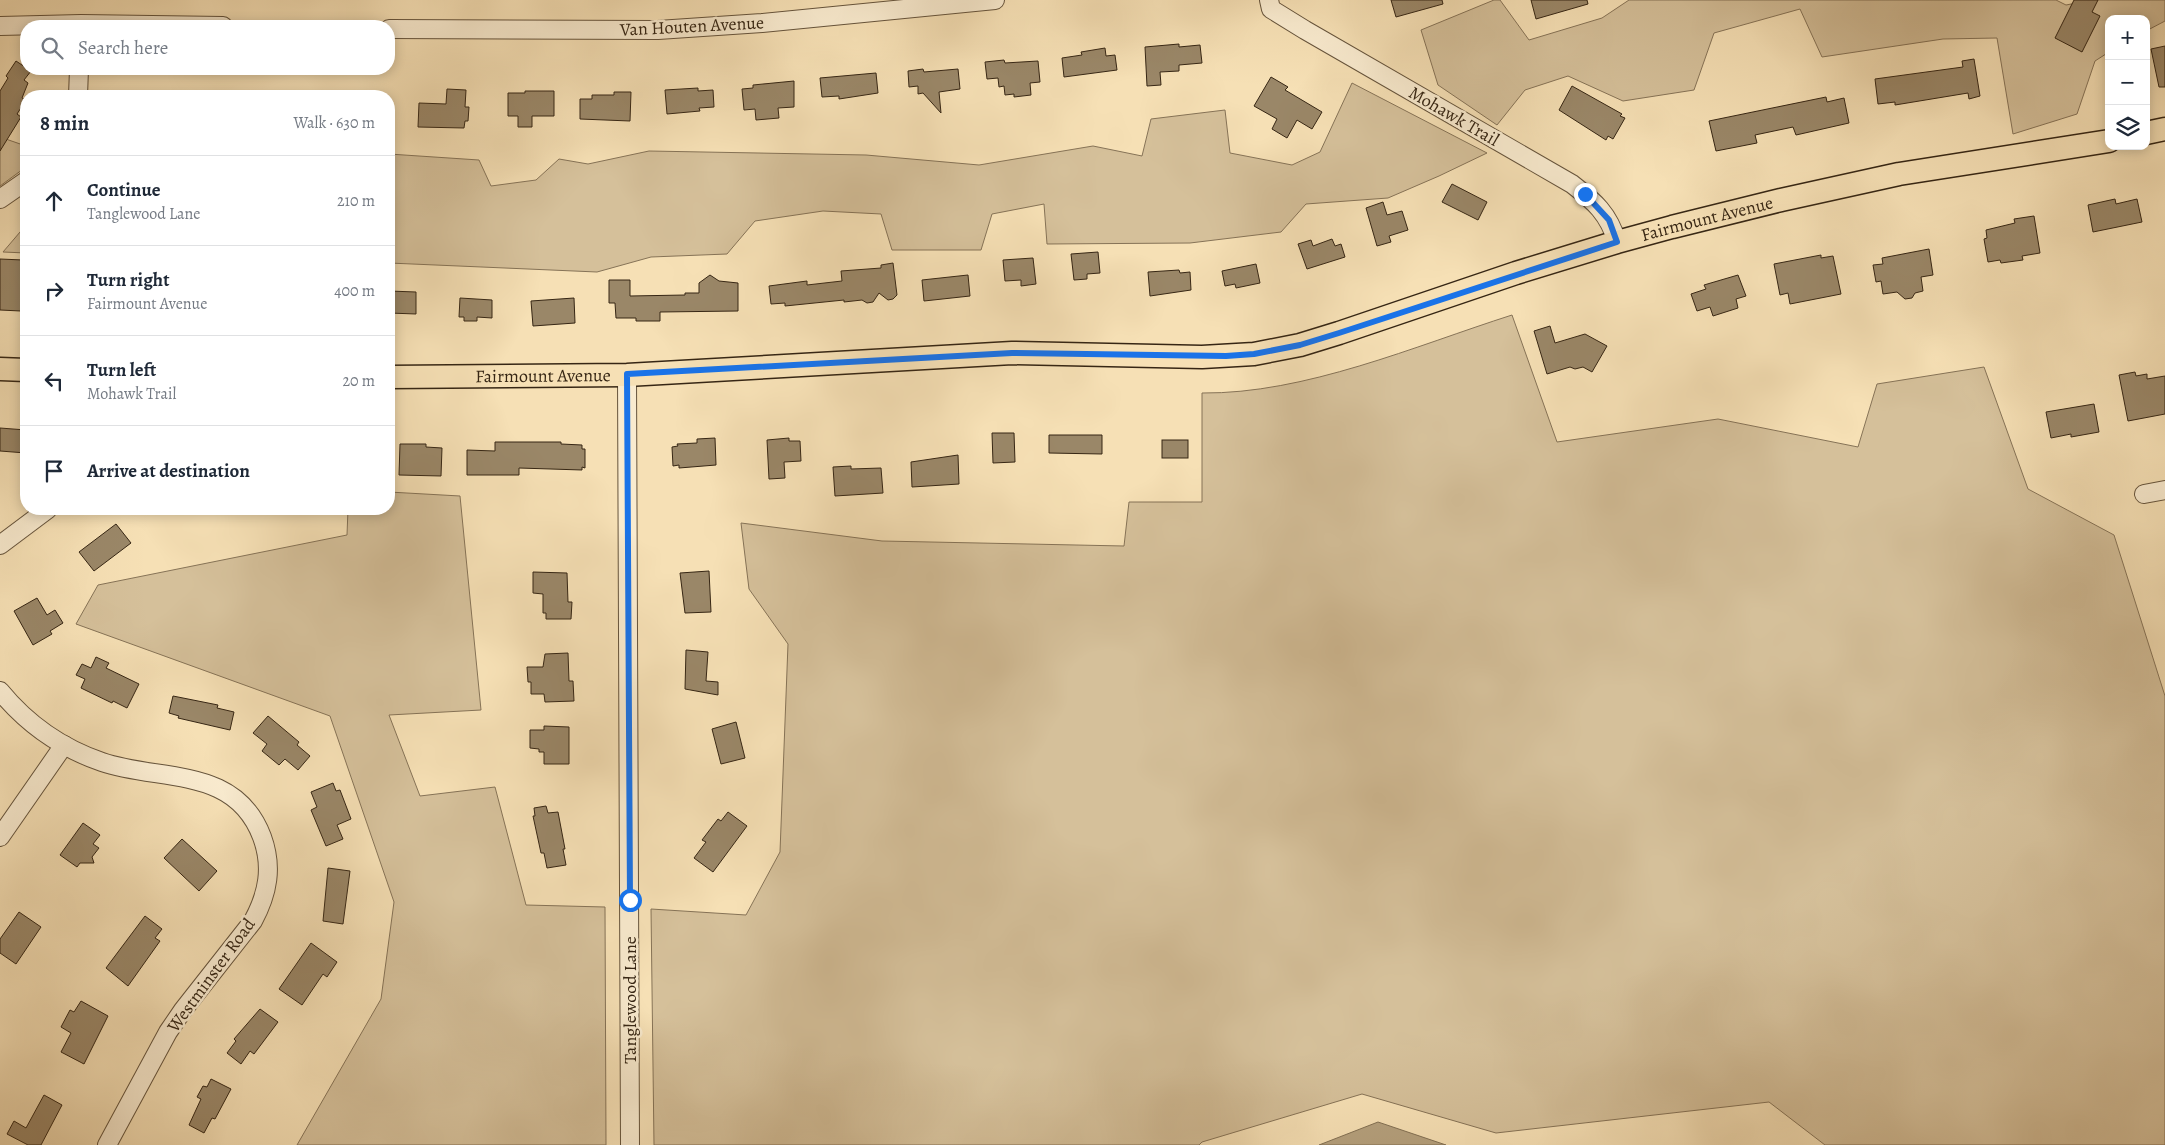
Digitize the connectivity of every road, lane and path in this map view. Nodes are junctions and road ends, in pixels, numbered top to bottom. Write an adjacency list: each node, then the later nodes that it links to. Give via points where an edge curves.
1 (995, 0): 3 (street, Van Houten Avenue)
2 (1266, 3): 14 (street, Mohawk Trail, via 1572,184 1603,212)
3 (909, 4): 6 (street, Van Houten Avenue, via 762,23 658,30)
4 (0, 26): 5 (street)
5 (20, 26)
6 (395, 29)
7 (79, 75): 8 (street)
8 (78, 90)
9 (2165, 129): 10 (main road)
10 (2150, 133)
11 (2105, 142): 14 (main road, Fairmount Avenue, via 1899,174)
12 (20, 185): 13 (street)
13 (0, 199)
14 (1617, 242): 17 (main road, Fairmount Avenue, via 1339,333 1254,354 1202,357 1012,353)
15 (0, 369): 16 (main road)
16 (20, 370)
17 (627, 374): 18 (main road, Fairmount Avenue); 27 (street, Tanglewood Lane)
18 (395, 377)
19 (2165, 490): 20 (street)
20 (2144, 494)
21 (40, 515): 22 (street)
22 (0, 545)
23 (0, 691): 24 (street, Westminster Road, via 42,732)
24 (64, 745): 25 (street); 26 (street, Westminster Road, via 102,762 192,778 223,790 250,813 267,851 269,869 261,906 253,921 168,1032)
25 (0, 838)
26 (107, 1145)
27 (630, 1145)

